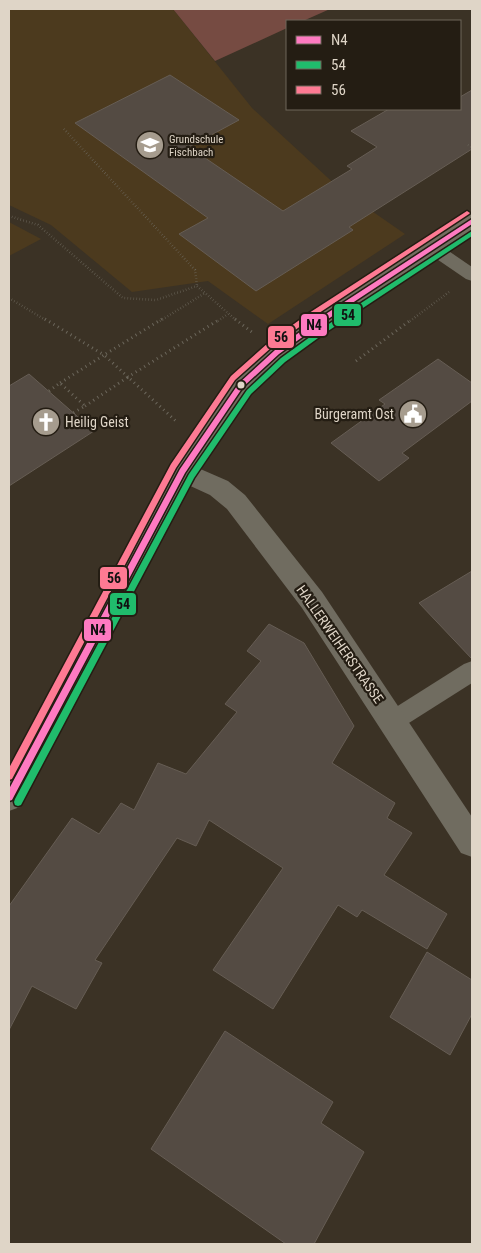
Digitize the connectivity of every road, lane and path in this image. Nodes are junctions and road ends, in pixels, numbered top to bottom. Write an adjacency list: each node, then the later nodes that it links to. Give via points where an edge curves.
1 (64, 128): 8 (path, via 195,270)
2 (468, 144): 3 (path)
3 (472, 147)
4 (9, 216): 8 (path, via 38,224 124,298 156,300)
5 (472, 221): 6 (main road)
6 (431, 248): 7 (lane); 12 (main road)
7 (472, 275): 14 (path)
8 (197, 286): 9 (path)
9 (205, 293): 11 (path); 13 (path)
10 (9, 298): 13 (path)
11 (228, 314): 12 (path); 15 (path)
12 (277, 352): 20 (main road, via 241,385)
13 (104, 355): 15 (path); 16 (path)
14 (356, 360)
15 (128, 377): 18 (path); 20 (path)
16 (60, 384): 17 (path); 18 (path)
17 (48, 391)
18 (85, 406): 19 (path)
19 (74, 413)
20 (201, 444): 21 (main road)
21 (182, 471): 23 (street, HALLERWEIHERSTRASSE, via 219,488 236,502 312,600); 24 (main road)
22 (472, 671): 23 (lane)
23 (393, 721): 25 (street, HALLERWEIHERSTRASSE)
24 (9, 797)
25 (472, 843)

